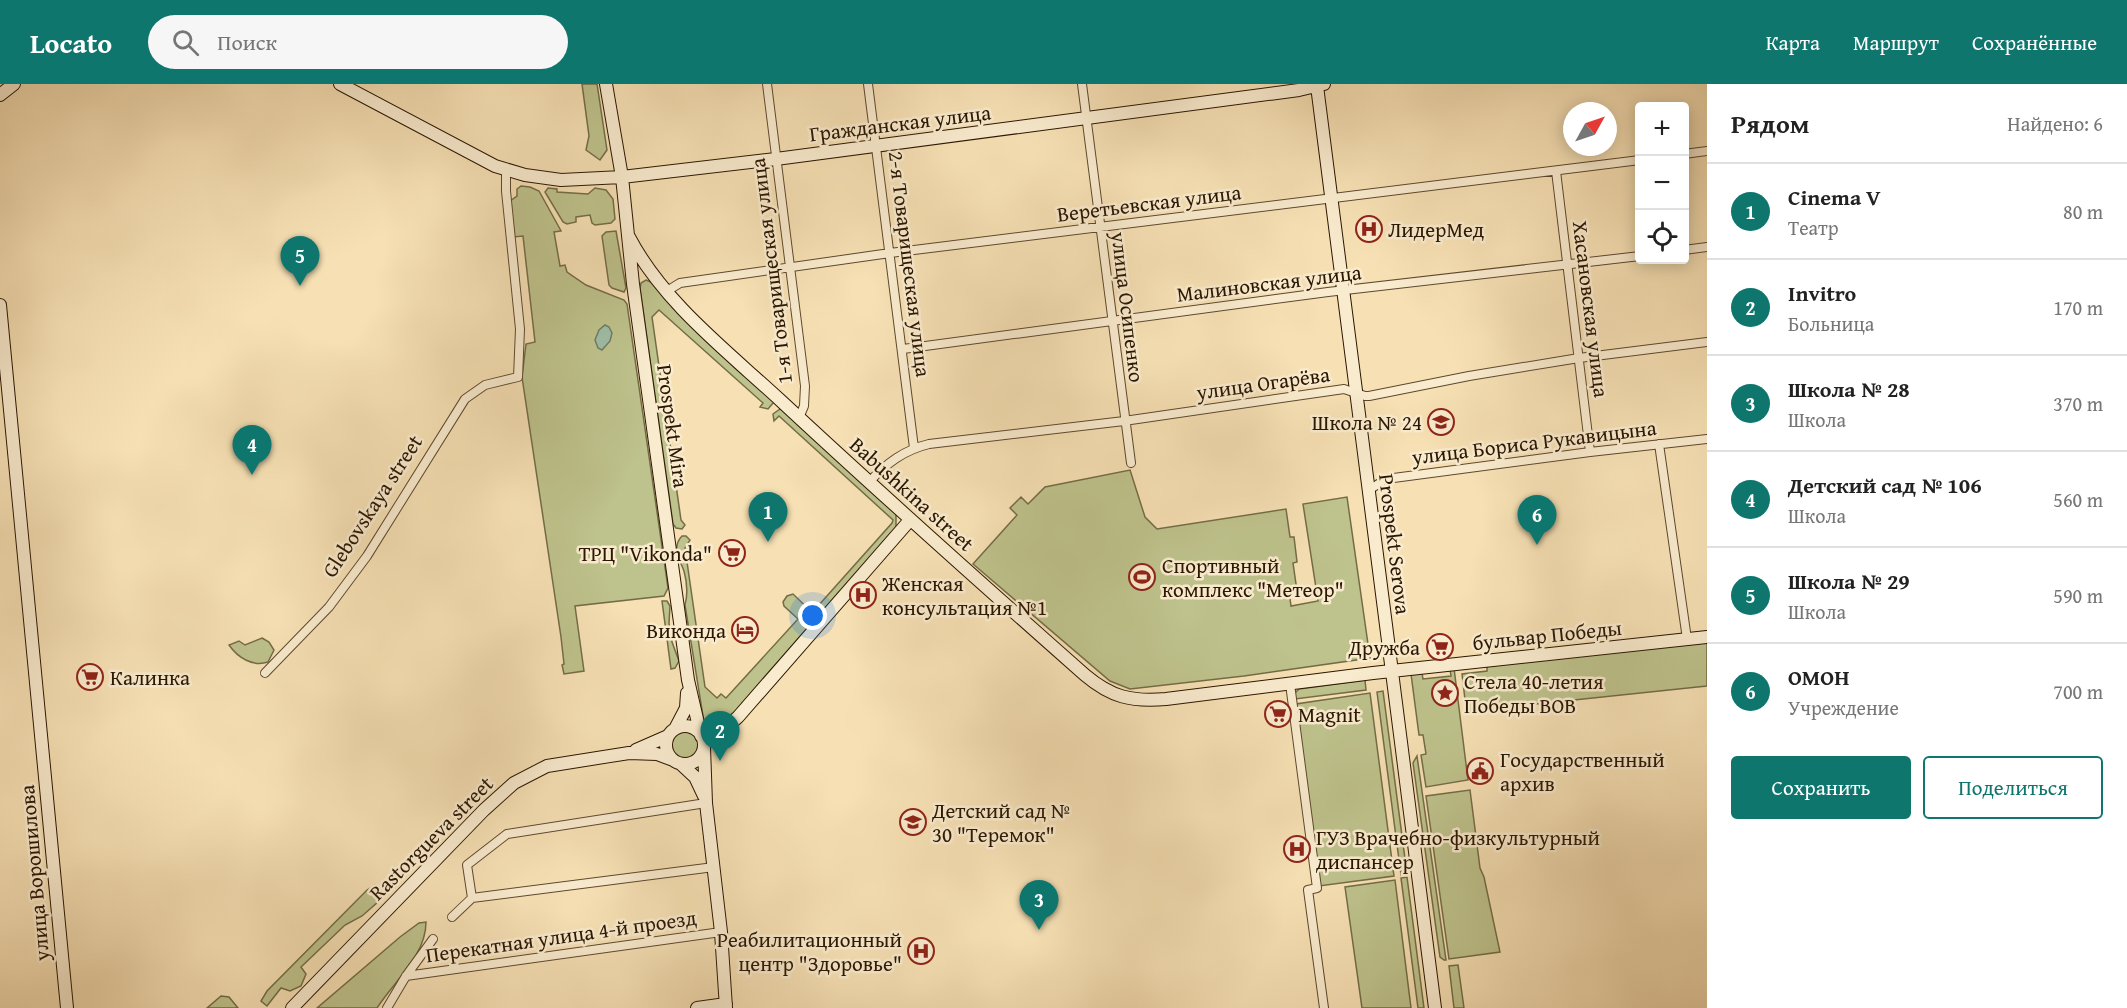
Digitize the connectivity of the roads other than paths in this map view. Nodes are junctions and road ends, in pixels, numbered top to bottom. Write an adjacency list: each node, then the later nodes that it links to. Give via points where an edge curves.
1 (14, 84): 8 (main road)
2 (340, 84): 15 (main road)
3 (606, 84): 17 (main road, Prospekt Mira)
4 (767, 84): 13 (street, 1-я Товарищеская улица)
5 (868, 84): 10 (street, 2-я Товарищеская улица)
6 (1082, 84): 9 (street, улица Осипенко)
7 (1320, 85): 9 (main road, Гражданская улица); 18 (main road, Prospekt Serova)
8 (0, 95)
9 (1086, 118): 10 (main road, Гражданская улица); 19 (street, улица Осипенко)
10 (877, 146): 13 (main road, Гражданская улица); 23 (street, 2-я Товарищеская улица)
11 (1707, 152): 12 (street)
12 (1689, 154)
13 (776, 159): 17 (main road, Гражданская улица); 26 (street, 1-я Товарищеская улица)
14 (1635, 161): 16 (street, Веретьевская улица)
15 (506, 171): 17 (main road, via 561,180); 50 (street, Glebovskaya street, via 520,329 518,377 485,385 465,399 367,556 329,607)
16 (1556, 171): 18 (street, Веретьевская улица); 25 (street, Хасановская улица)
17 (622, 177): 20 (main road, Prospekt Mira)
18 (1332, 198): 19 (street, Веретьевская улица); 30 (main road, Prospekt Serova)
19 (1100, 228): 23 (street, Веретьевская улица); 32 (street, улица Осипенко)
20 (629, 237): 27 (main road, Babushkina street); 28 (main road, Prospekt Mira)
21 (1707, 247): 22 (street)
22 (1689, 249)
23 (890, 253): 26 (street, Веретьевская улица); 34 (street, 2-я Товарищеская улица)
24 (1635, 257): 25 (street, Малиновская улица)
25 (1567, 266): 30 (street, Малиновская улица); 35 (street, Хасановская улица)
26 (789, 267): 29 (street, Веретьевская улица, via 680,283); 37 (street, 1-я Товарищеская улица, via 805,386)
27 (658, 280): 28 (main road, via 641,270); 29 (main road, Babushkina street)
28 (633, 284): 51 (main road, Prospekt Mira)
29 (667, 291): 37 (main road, Babushkina street)
30 (1344, 291): 32 (street, Малиновская улица); 36 (main road, Prospekt Serova)
31 (0, 304): 65 (main road, улица Ворошилова)
32 (1112, 320): 34 (street, Малиновская улица); 38 (street, улица Осипенко)
33 (1707, 342): 35 (street, улица Огарёва)
34 (903, 349): 41 (street, 2-я Товарищеская улица)
35 (1579, 358): 36 (street, улица Огарёва, via 1370,396); 42 (street, Хасановская улица)
36 (1356, 393): 38 (street, улица Огарёва, via 1344,389); 45 (main road, Prospekt Serova)
37 (799, 418): 44 (main road, Babushkina street)
38 (1124, 421): 41 (street, улица Огарёва); 43 (street, улица Осипенко)
39 (1707, 439): 40 (street, улица Бориса Рукавицына)
40 (1659, 444): 42 (street, улица Бориса Рукавицына); 48 (street)
41 (914, 448): 44 (street, улица Огарёва, via 892,460)
42 (1590, 452): 45 (street, улица Бориса Рукавицына, via 1386,479)
43 (1131, 463)
44 (869, 482): 46 (main road, Babushkina street)
45 (1369, 490): 49 (main road, Prospekt Serova)
46 (910, 520): 52 (main road, Babushkina street, via 1084,675 1115,695 1157,700); 54 (main road, via 738,717 721,732)
47 (1707, 637): 48 (main road, бульвар Победы)
48 (1687, 639): 49 (main road, бульвар Победы)
49 (1391, 671): 52 (main road, Babushkina street); 70 (main road, Prospekt Serova)
50 (266, 673)
51 (688, 680): 53 (main road, Prospekt Mira, via 686,708); 54 (main road, Prospekt Mira)
52 (1290, 684): 69 (street, via 1317,888 1308,890)
53 (671, 732): 54 (main road, via 688,727 696,730); 55 (main road); 56 (main road, via 666,749)
54 (702, 741): 56 (main road, via 698,759 690,764); 57 (main road, Prospekt Mira)
55 (629, 753): 56 (main road, via 657,754); 66 (main road, Rastorgueva street, via 547,766 514,783)
56 (677, 762): 57 (main road, via 697,781)
57 (706, 803): 58 (main road); 59 (street, via 507,834 467,865)
58 (714, 867): 59 (street); 61 (main road)
59 (472, 898): 60 (street)
60 (452, 917)
61 (721, 932): 63 (street, Перекатная улица 4-й проезд); 64 (main road)
62 (434, 939): 63 (street)
63 (406, 976): 67 (street)
64 (726, 1006): 68 (main road)
65 (67, 1008)
66 (292, 1008)
67 (387, 1008)
68 (697, 1008)
69 (1324, 1008)
70 (1435, 1008)

